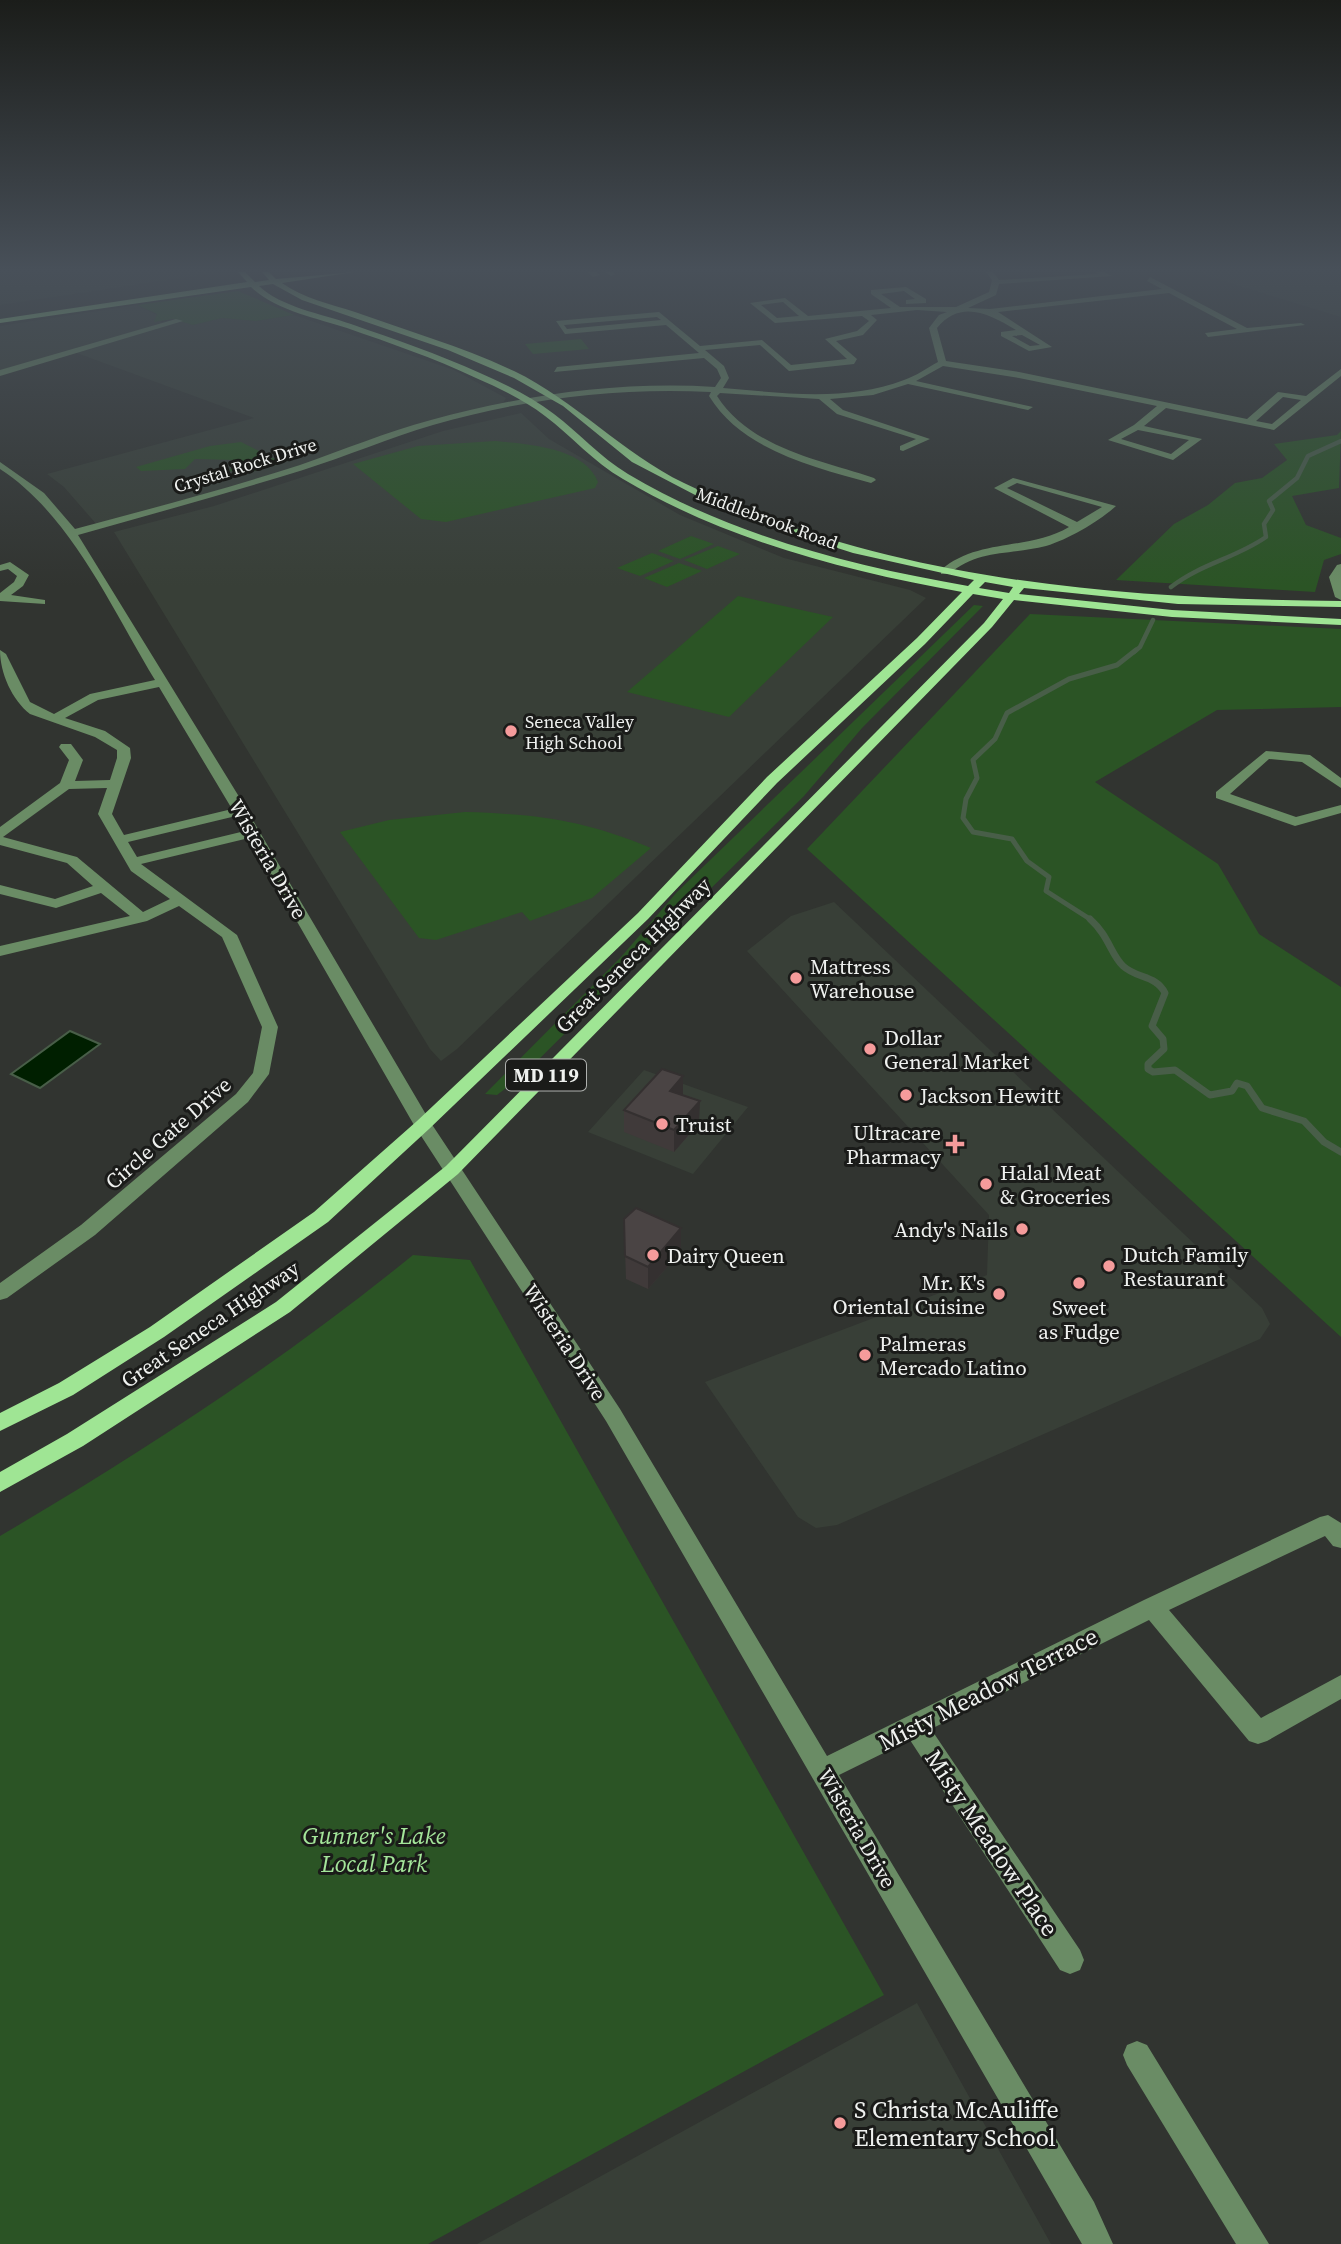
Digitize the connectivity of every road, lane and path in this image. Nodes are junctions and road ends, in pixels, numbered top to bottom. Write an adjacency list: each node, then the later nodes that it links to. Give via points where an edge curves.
1 (477, 377): 12 (main road, Middlebrook Road)
2 (517, 377): 10 (main road, Middlebrook Road)
3 (723, 377): 8 (street)
4 (918, 377): 7 (street, Crystal Rock Drive)
5 (1015, 377): 13 (street)
6 (1335, 377): 11 (street)
7 (909, 382): 9 (street, Crystal Rock Drive); 14 (street)
8 (717, 388): 9 (street, Crystal Rock Drive); 10 (street, Crystal Rock Drive, via 634,388); 19 (street, via 713,396 721,412 759,440)
9 (821, 396): 17 (street, via 840,412 925,439)
10 (557, 399): 12 (street, Crystal Rock Drive); 24 (main road, Middlebrook Road, via 630,457 702,495 814,541)
11 (1308, 399): 15 (street, via 1274,427); 15 (street, via 1281,394)
12 (530, 403): 21 (street, Crystal Rock Drive, via 452,417 237,487); 26 (main road, Middlebrook Road, via 605,464 733,528 826,559)
13 (1164, 405): 15 (street); 16 (street)
14 (1028, 407)
15 (1249, 422)
16 (1137, 426): 16 (street, via 1113,440 1172,457 1197,439)
17 (903, 448)
18 (0, 465): 21 (street, Wisteria Drive, via 53,505)
19 (872, 480)
20 (1076, 526): 20 (street, via 1111,506 1016,480 999,488); 24 (street, via 1047,543 978,551 960,558)
21 (72, 533): 34 (street, Wisteria Drive)
22 (1341, 567): 28 (street, via 1335,577)
23 (0, 568): 29 (street, via 10,565 23,575)
24 (946, 572): 25 (main road, Middlebrook Road)
25 (982, 579): 26 (main road, Great Seneca Highway / MD 119); 27 (main road, Middlebrook Road)
26 (973, 591): 27 (main road, Middlebrook Road); 52 (main road, Great Seneca Highway / MD 119, via 772,780 643,916)
27 (1017, 591): 31 (main road, Middlebrook Road, via 1169,602); 32 (main road, Middlebrook Road, via 1171,614); 53 (main road, Great Seneca Highway / MD 119)
28 (1341, 597)
29 (2, 598): 30 (street)
30 (41, 602)
31 (1341, 604)
32 (1341, 622)
33 (0, 654): 35 (street, Circle Gate Drive, via 25,704)
34 (163, 682): 35 (street, via 94,697); 41 (street, Wisteria Drive)
35 (55, 718): 37 (street, Circle Gate Drive, via 100,734 123,748)
36 (66, 747): 39 (street, via 76,760)
37 (114, 784): 39 (street); 44 (street, Circle Gate Drive, via 105,814)
38 (1341, 784): 40 (street, via 1305,758 1266,755 1221,795 1294,822)
39 (66, 785): 43 (street)
40 (1341, 809)
41 (240, 811): 42 (street, Wisteria Drive); 44 (street)
42 (253, 833): 46 (street); 52 (street, Wisteria Drive)
43 (0, 834)
44 (121, 840): 46 (street, Circle Gate Drive)
45 (0, 841): 47 (street, via 72,860)
46 (132, 862): 49 (street, Circle Gate Drive, via 150,881)
47 (103, 887): 48 (street, via 57,904); 50 (street)
48 (0, 889)
49 (181, 900): 50 (street); 54 (street, Circle Gate Drive, via 229,935 261,1002 270,1027 261,1074 243,1098 89,1230)
50 (142, 918): 51 (street)
51 (0, 951)
52 (423, 1125): 53 (street, Wisteria Drive); 55 (main road, Great Seneca Highway / MD 119, via 321,1217 157,1332 66,1390)
53 (452, 1170): 56 (main road, Great Seneca Highway / MD 119, via 283,1307); 61 (street, Wisteria Drive, via 613,1415)
54 (0, 1293)
55 (0, 1423)
56 (0, 1483)
57 (1341, 1539): 58 (street, Misty Meadow Terrace, via 1328,1524)
58 (1152, 1606): 59 (street, via 1258,1733); 60 (street, Misty Meadow Terrace)
59 (1341, 1686)
60 (915, 1726): 61 (street, Misty Meadow Terrace); 62 (street, Misty Meadow Place)
61 (824, 1770): 64 (street, Wisteria Drive)
62 (1070, 1960)
63 (1137, 2054): 65 (street)
64 (1098, 2244)
65 (1254, 2244)

